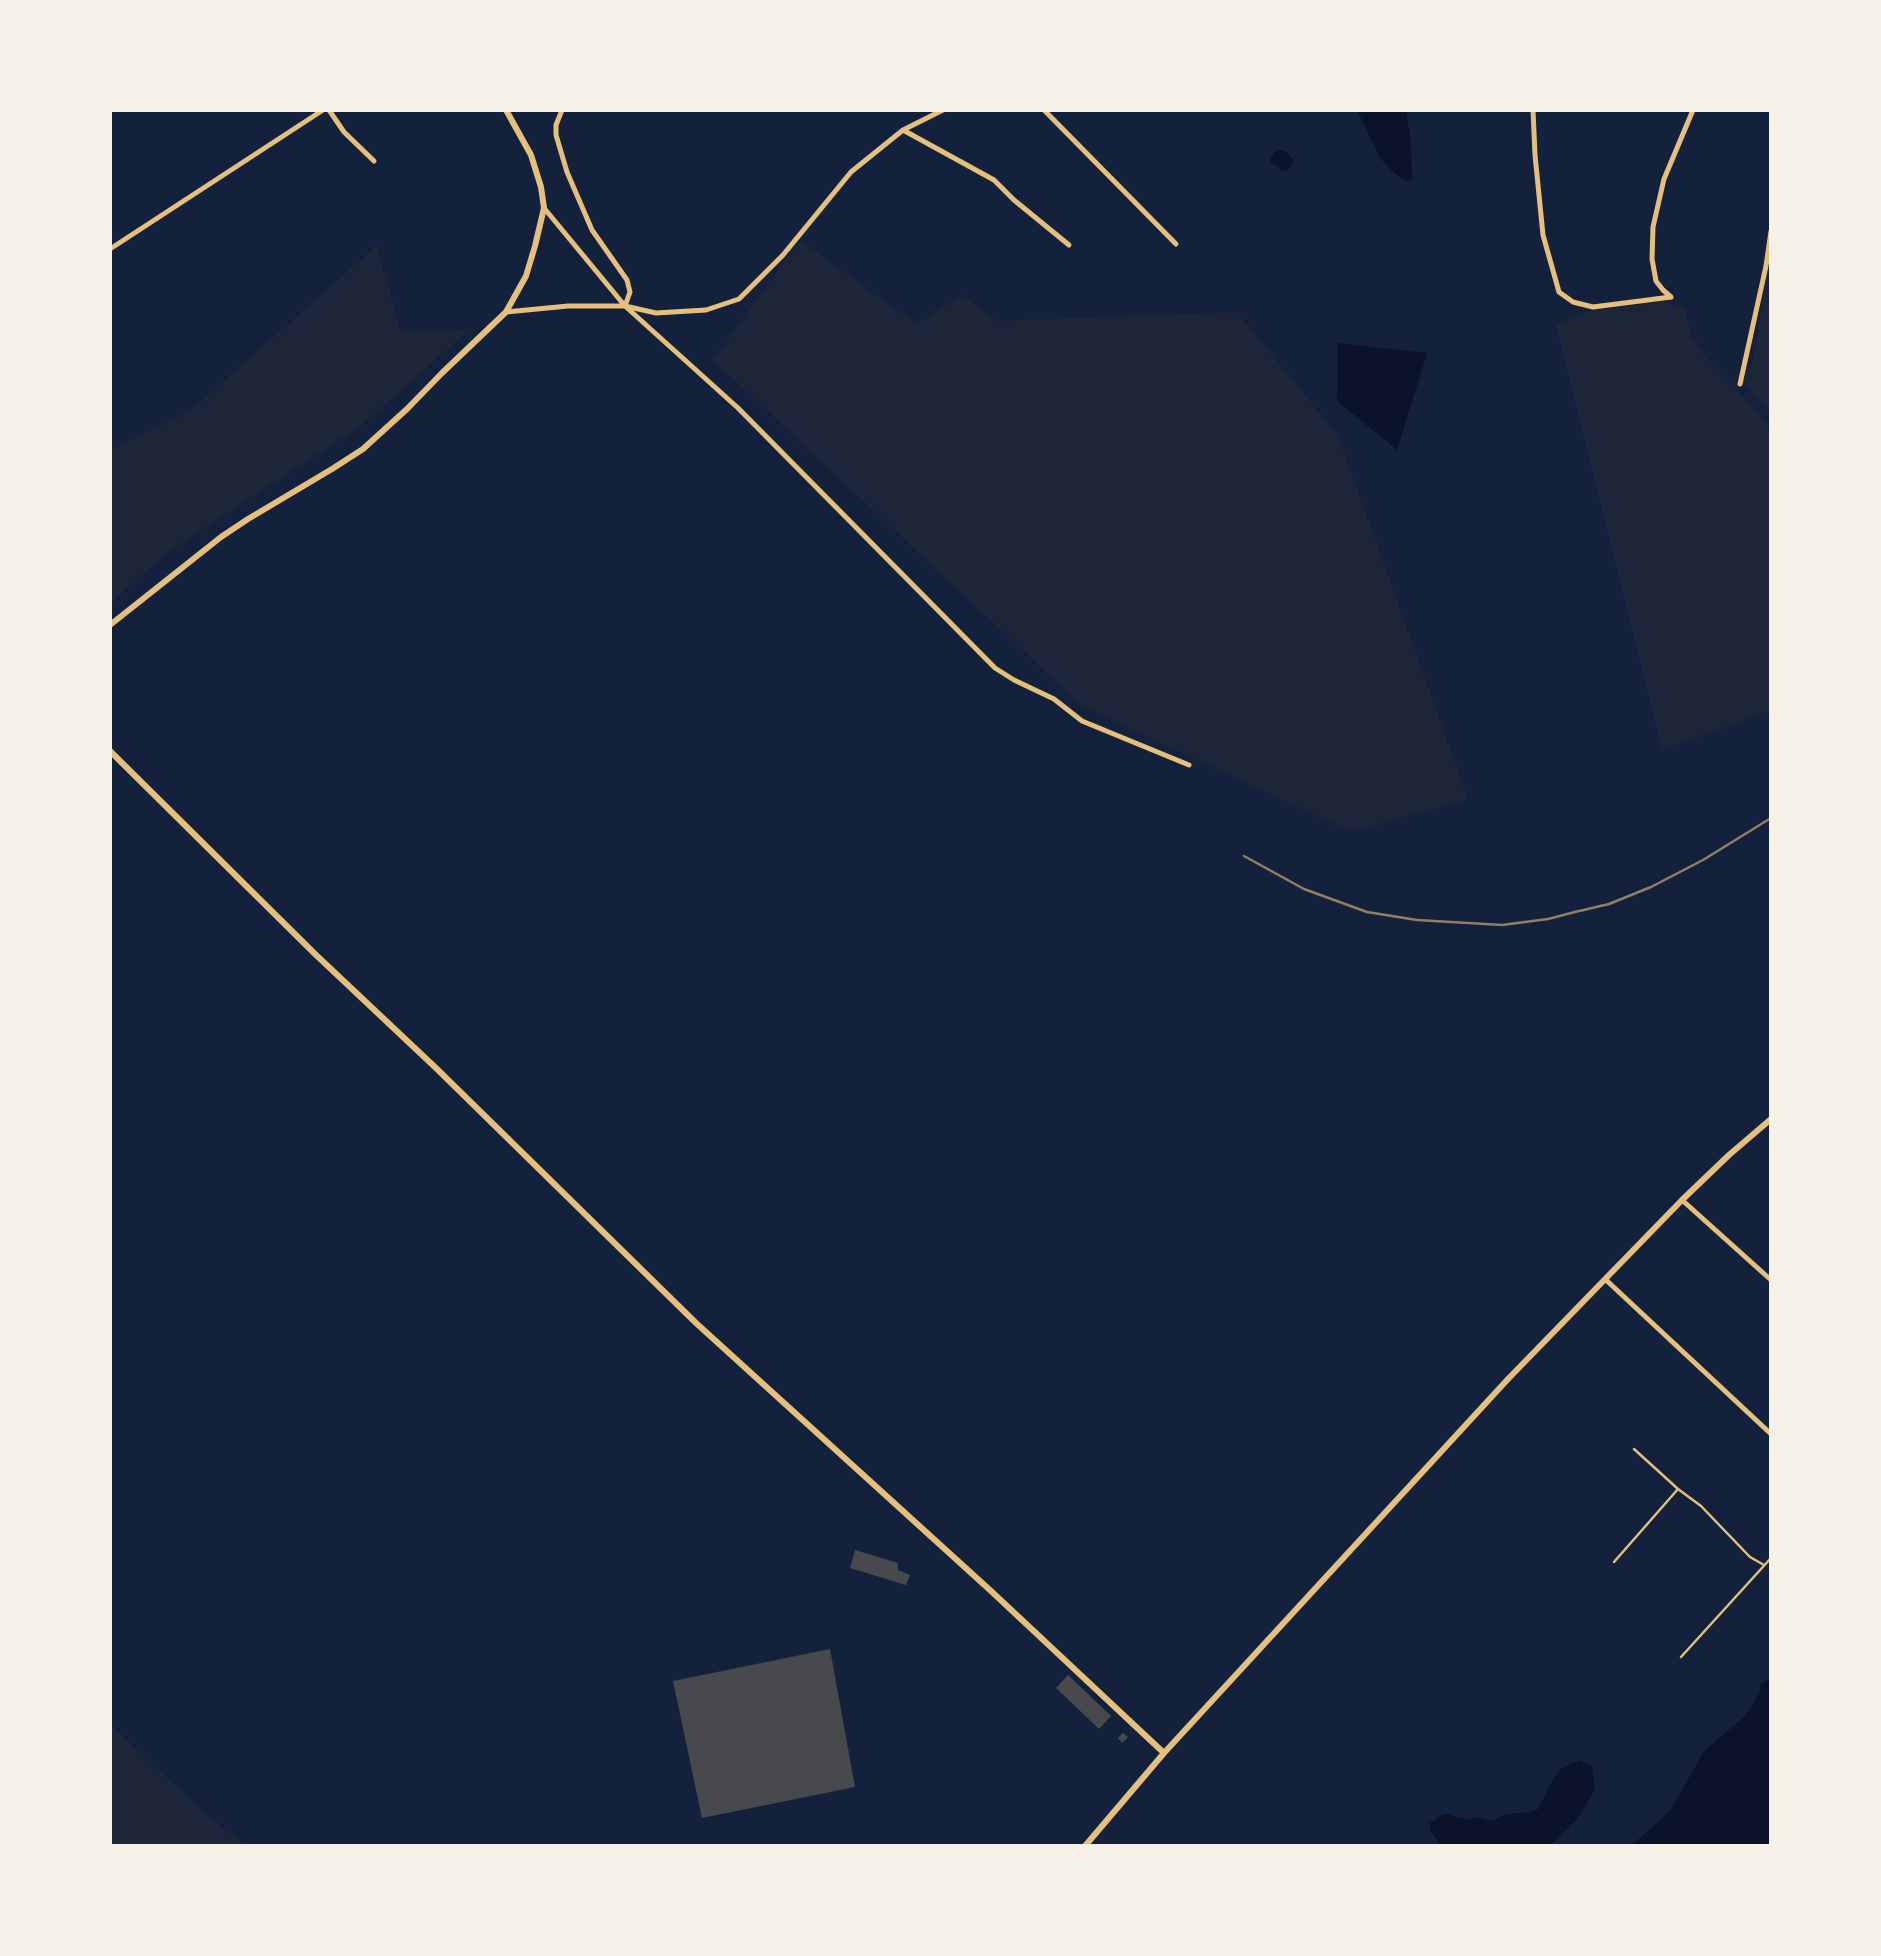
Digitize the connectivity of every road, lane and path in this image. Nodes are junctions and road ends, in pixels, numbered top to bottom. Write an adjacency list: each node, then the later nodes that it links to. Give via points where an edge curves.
1 (323, 110): 15 (street)
2 (329, 110): 10 (street)
3 (506, 110): 11 (street, via 531,155)
4 (562, 110): 16 (street, via 556,135 567,172 592,230 629,283)
5 (943, 110): 9 (street)
6 (1044, 110): 13 (street)
7 (1533, 110): 8 (street, via 1543,234 1559,292 1593,307 1671,297 1656,281 1653,227 1664,179)
8 (1693, 110)
9 (903, 130): 14 (street, via 994,180); 16 (street, via 851,172 783,256 739,299 706,310 656,313)
10 (374, 161)
11 (544, 208): 16 (street); 17 (street, via 526,276)
12 (1771, 231): 18 (street)
13 (1176, 244)
14 (1069, 245)
15 (110, 249)
16 (625, 306): 17 (street); 21 (street, via 738,408 995,668 1054,699 1082,721)
17 (506, 312): 19 (street, via 363,449 221,537)
18 (1740, 384)
19 (110, 625)
20 (110, 751): 33 (street, via 696,1323)
21 (1189, 765)
22 (1771, 1119): 23 (street)
23 (1682, 1200): 24 (street); 25 (street)
24 (1605, 1279): 26 (street); 33 (street)
25 (1771, 1280)
26 (1771, 1434)
27 (1634, 1449): 28 (lane)
28 (1678, 1489): 30 (lane); 31 (lane)
29 (1771, 1558): 31 (lane)
30 (1614, 1562)
31 (1764, 1565): 32 (lane)
32 (1681, 1657)
33 (1164, 1753): 34 (street)
34 (1085, 1846)

